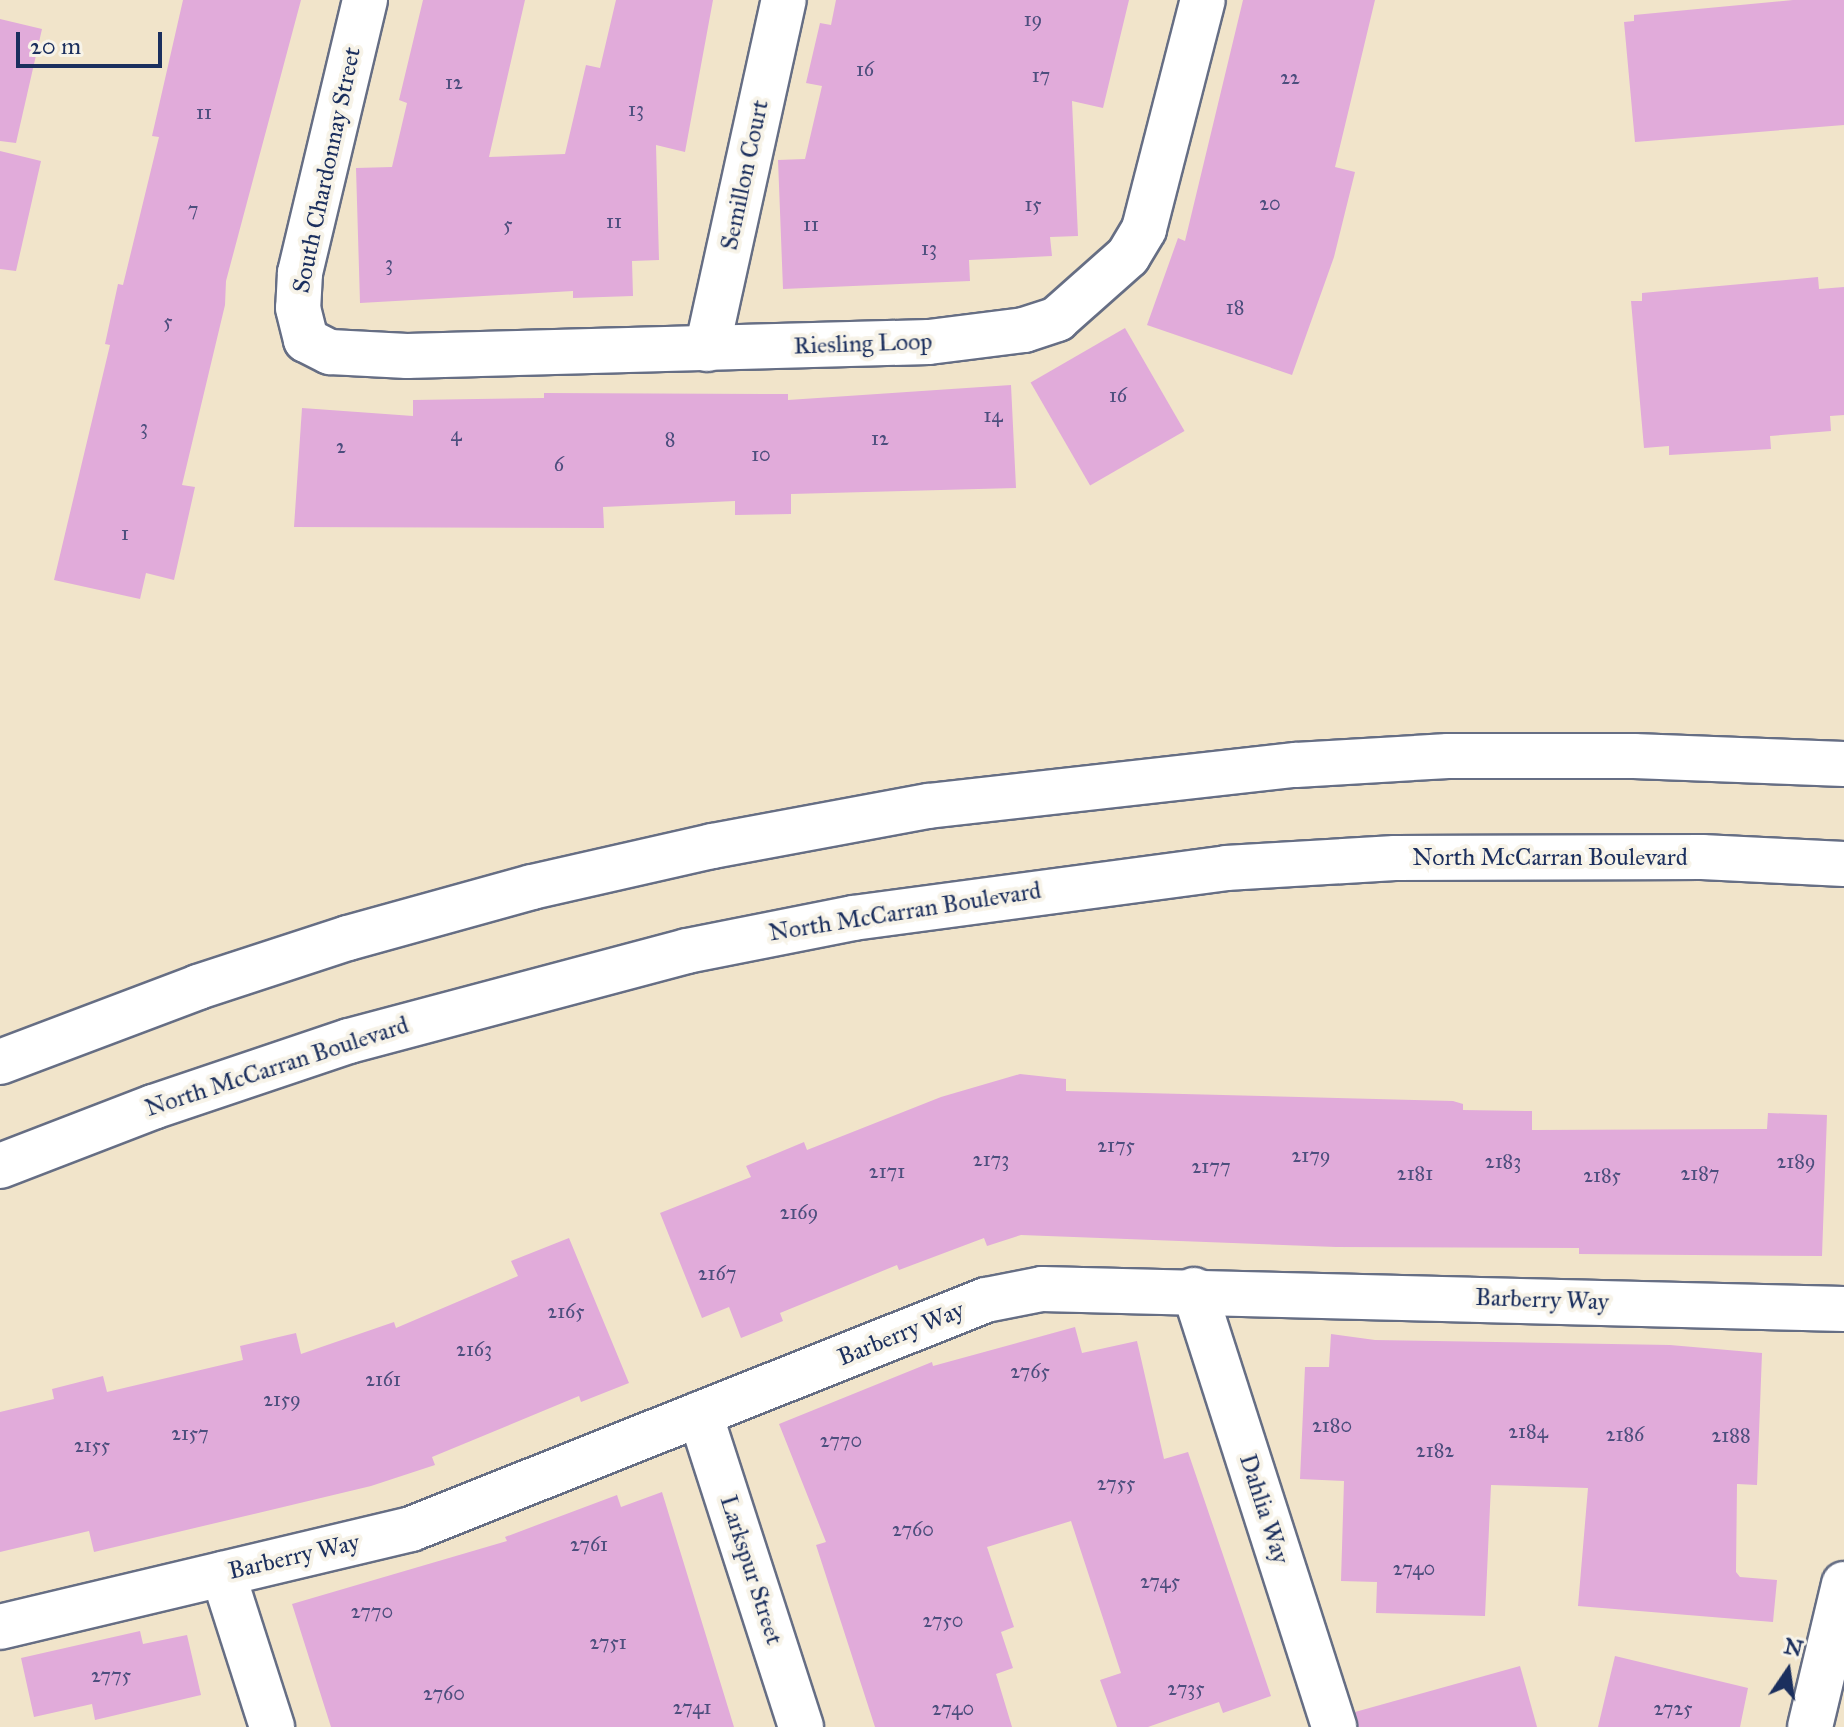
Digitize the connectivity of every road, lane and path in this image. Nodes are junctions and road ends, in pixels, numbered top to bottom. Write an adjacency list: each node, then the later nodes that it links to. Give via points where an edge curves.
1 (365, 0): 4 (street, South Chardonnay Street, via 300,273 298,308)
2 (784, 0): 5 (street, Semillon Court)
3 (1203, 0): 5 (street, Riesling Loop, via 1144,229 1128,256 1080,304 1024,330 942,341)
4 (306, 340): 5 (street, Riesling Loop, via 330,352 407,356)
5 (707, 349)
6 (1844, 764): 10 (street, via 1448,756 1266,768 928,806 712,846 471,904 198,987)
7 (1702, 857): 8 (street, North McCarran Boulevard); 9 (street); 11 (street, North McCarran Boulevard, via 1410,858 1226,868 853,918 687,951 349,1041)
8 (1844, 864)
9 (1844, 889)
10 (0, 1062)
11 (0, 1166)
12 (1194, 1290): 13 (street, Barberry Way); 14 (street, Barberry Way, via 1042,1289 986,1300); 20 (street, Dahlia Way)
13 (1844, 1309)
14 (700, 1414): 15 (street, Barberry Way, via 411,1529); 19 (street, Larkspur Street)
15 (223, 1574): 17 (street, Barberry Way); 18 (street)
16 (1844, 1584): 21 (street)
17 (0, 1627)
18 (272, 1727)
19 (801, 1727)
20 (1334, 1727)
21 (1810, 1727)

